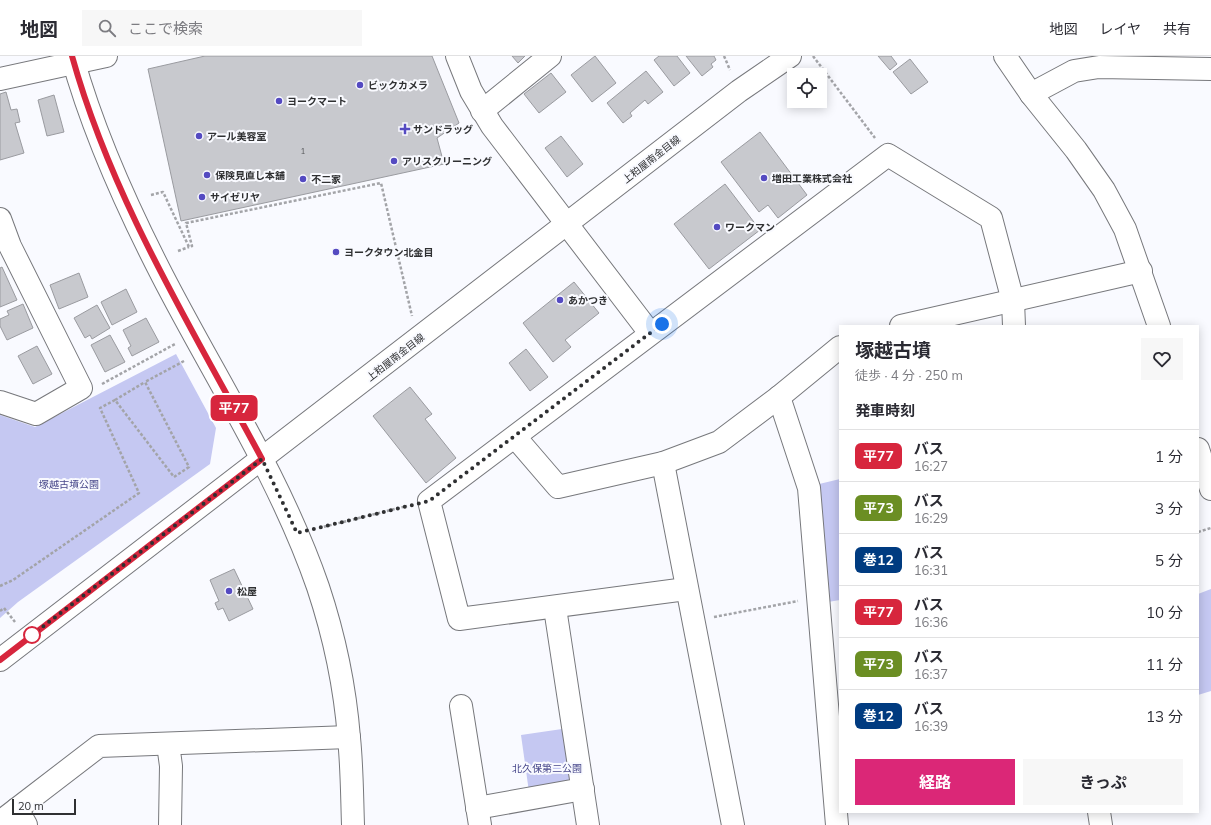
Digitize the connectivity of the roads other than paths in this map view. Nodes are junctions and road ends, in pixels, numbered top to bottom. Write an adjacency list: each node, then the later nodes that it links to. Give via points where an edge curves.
1 (106, 56): 6 (street)
2 (457, 56): 10 (street)
3 (550, 56): 10 (street)
4 (790, 56): 12 (street, 上粕屋南金目線, via 739,91)
5 (1006, 56): 9 (street)
6 (73, 59): 8 (street); 27 (street, via 109,164 134,218 162,276)
7 (1211, 69): 9 (street, via 1099,67 1074,71)
8 (0, 79)
9 (1032, 94): 14 (street, via 1104,190 1125,228)
10 (482, 111): 12 (street)
11 (0, 219): 13 (street)
12 (567, 224): 19 (street); 27 (street, 上粕屋南金目線)
13 (5, 249): 22 (street, via 81,388 36,414)
14 (1141, 271): 15 (street); 18 (street)
15 (1014, 301): 16 (street); 17 (street); 19 (street, via 991,218 888,154)
16 (906, 325)
17 (1014, 325)
18 (1159, 325)
19 (650, 333): 23 (street)
20 (839, 348): 21 (street)
21 (779, 397): 28 (street, via 719,442); 45 (street, via 809,488)
22 (0, 402)
23 (515, 437): 28 (street, via 558,487); 31 (street, via 429,501 459,619)
24 (1211, 437): 25 (street)
25 (1199, 441)
26 (1199, 452): 29 (street)
27 (262, 459): 32 (street, 上粕屋南金目線); 34 (street, via 297,533 318,588 332,636)
28 (663, 463): 30 (street)
29 (1211, 489)
30 (686, 589): 31 (street); 44 (street)
31 (555, 608): 36 (street)
32 (0, 660)
33 (461, 706): 39 (street)
34 (349, 737): 35 (street); 42 (street)
35 (168, 744): 38 (street, via 99,746); 41 (street, via 171,766)
36 (583, 789): 39 (street); 43 (street)
37 (1099, 813): 46 (street)
38 (22, 817): 40 (street)
39 (479, 817)
40 (0, 822)
41 (170, 825)
42 (353, 825)
43 (588, 825)
44 (733, 825)
45 (837, 825)
46 (1101, 825)

